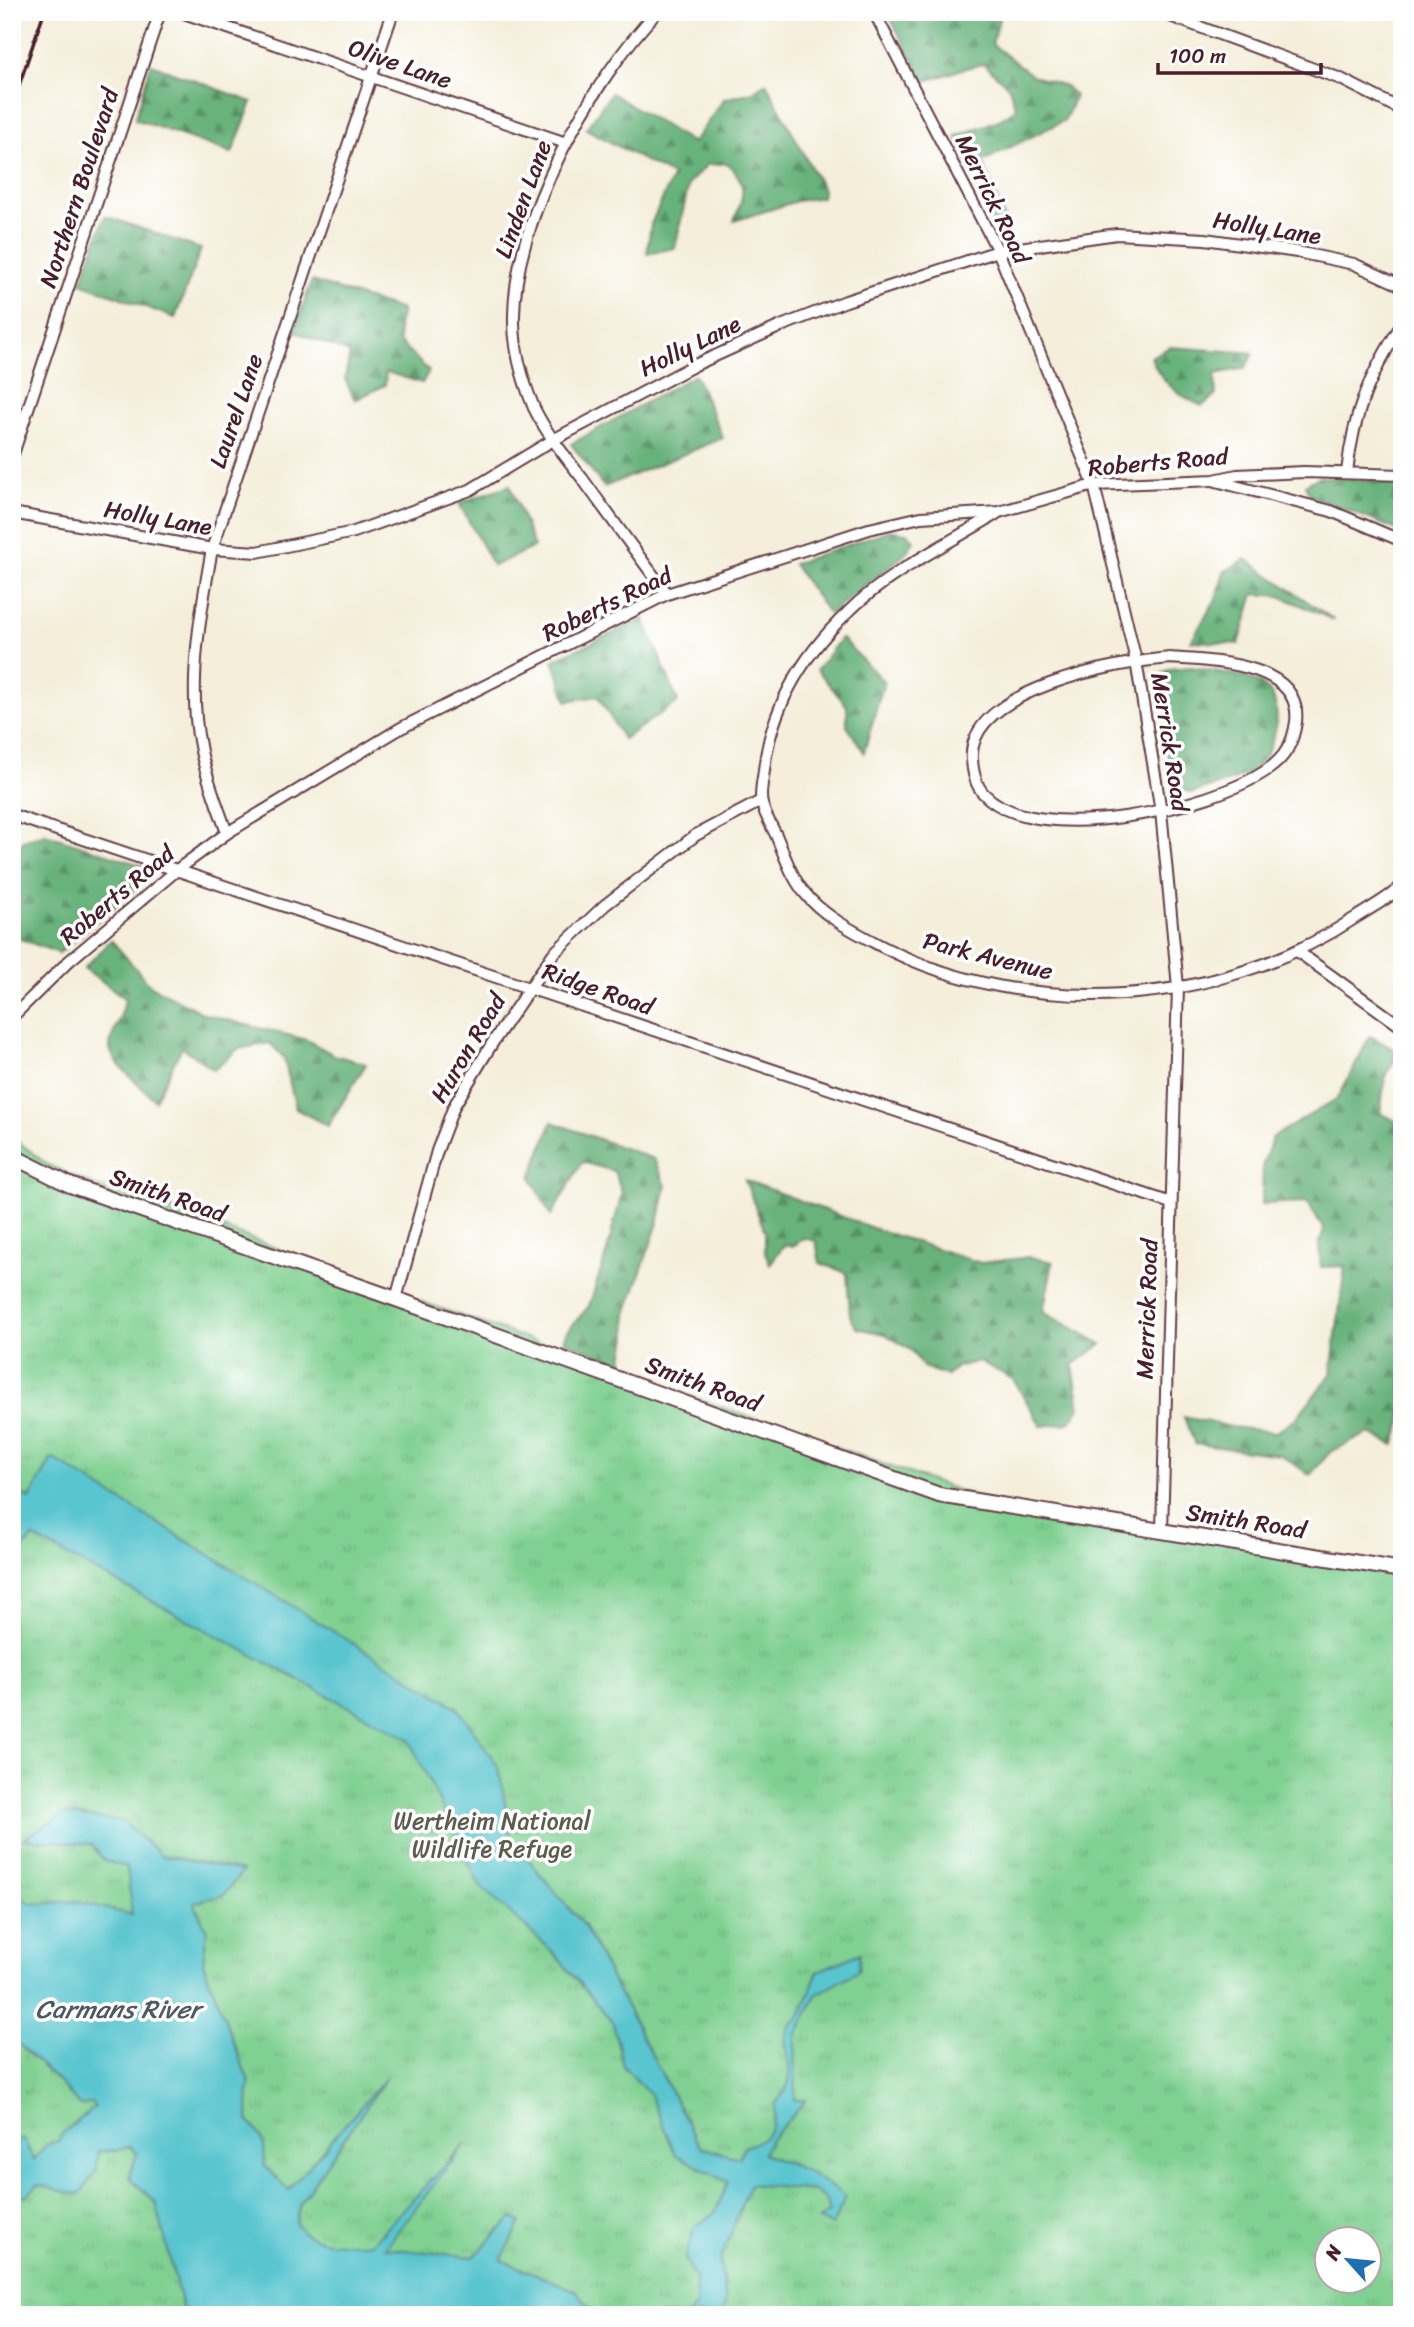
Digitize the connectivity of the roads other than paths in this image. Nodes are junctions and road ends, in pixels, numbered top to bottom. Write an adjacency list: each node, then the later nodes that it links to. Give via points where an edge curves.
1 (160, 12): 14 (street, Northern Boulevard)
2 (181, 12): 7 (street, Olive Lane)
3 (393, 12): 7 (street, Laurel Lane)
4 (657, 12): 9 (street, Linden Lane, via 611,67)
5 (874, 12): 10 (street, Merrick Road)
6 (1159, 12): 8 (street, via 1341,79)
7 (372, 77): 9 (street, Olive Lane); 22 (street, Laurel Lane)
8 (1402, 110)
9 (566, 143): 13 (street, Linden Lane, via 537,211 518,272 513,313 524,377)
10 (998, 251): 11 (street, Holly Lane, via 1117,234 1205,239 1354,264); 13 (street, Holly Lane, via 781,326 695,365); 18 (street, Merrick Road)
11 (1402, 286)
12 (1402, 324): 15 (street, via 1362,396)
13 (553, 440): 22 (street, Holly Lane, via 470,490 354,532 257,552); 23 (street, Linden Lane)
14 (12, 457)
15 (1348, 472): 16 (street, Roberts Road); 17 (street, Roberts Road, via 1237,475)
16 (1402, 475)
17 (1214, 480): 18 (street, Roberts Road); 21 (street, via 1331,511)
18 (1094, 485): 19 (street, Roberts Road); 24 (street, Merrick Road)
19 (999, 512): 23 (street, Roberts Road, via 921,517 869,529); 25 (street, via 849,610 810,652 778,706 767,739)
20 (12, 513): 22 (street, Holly Lane)
21 (1402, 541)
22 (212, 549): 28 (street, Laurel Lane, via 201,609 196,688 199,745)
23 (667, 594): 28 (street, Roberts Road, via 401,728)
24 (1136, 661): 26 (street, Merrick Road); 26 (street, via 1170,658 1258,671 1288,689 1297,716 1286,754 1269,769 1236,788); 26 (street, via 1080,673 1028,694 995,715 978,734 972,753 973,775 983,793 1020,813 1078,821)
25 (761, 801): 32 (street, Park Avenue, via 804,892 826,913 898,954 961,976 1060,995 1126,995); 33 (street, Huron Road, via 696,835 605,905 553,954)
26 (1161, 811): 32 (street, Merrick Road)
27 (12, 815): 29 (street, Ridge Road)
28 (227, 832): 29 (street, Roberts Road)
29 (177, 870): 33 (street, Ridge Road); 34 (street, Roberts Road, via 69,961)
30 (1402, 886): 31 (street, Park Avenue, via 1335,932)
31 (1297, 951): 32 (street, Park Avenue, via 1250,970); 35 (street)
32 (1178, 987): 37 (street, Merrick Road)
33 (530, 988): 37 (street, Ridge Road); 38 (street, Huron Road, via 454,1106)
34 (12, 1017)
35 (1402, 1027)
36 (12, 1156): 38 (street, Smith Road, via 70,1185)
37 (1171, 1203): 39 (street, Merrick Road)
38 (397, 1298): 39 (street, Smith Road, via 939,1495)
39 (1162, 1530): 40 (street, Smith Road)
40 (1402, 1570)

